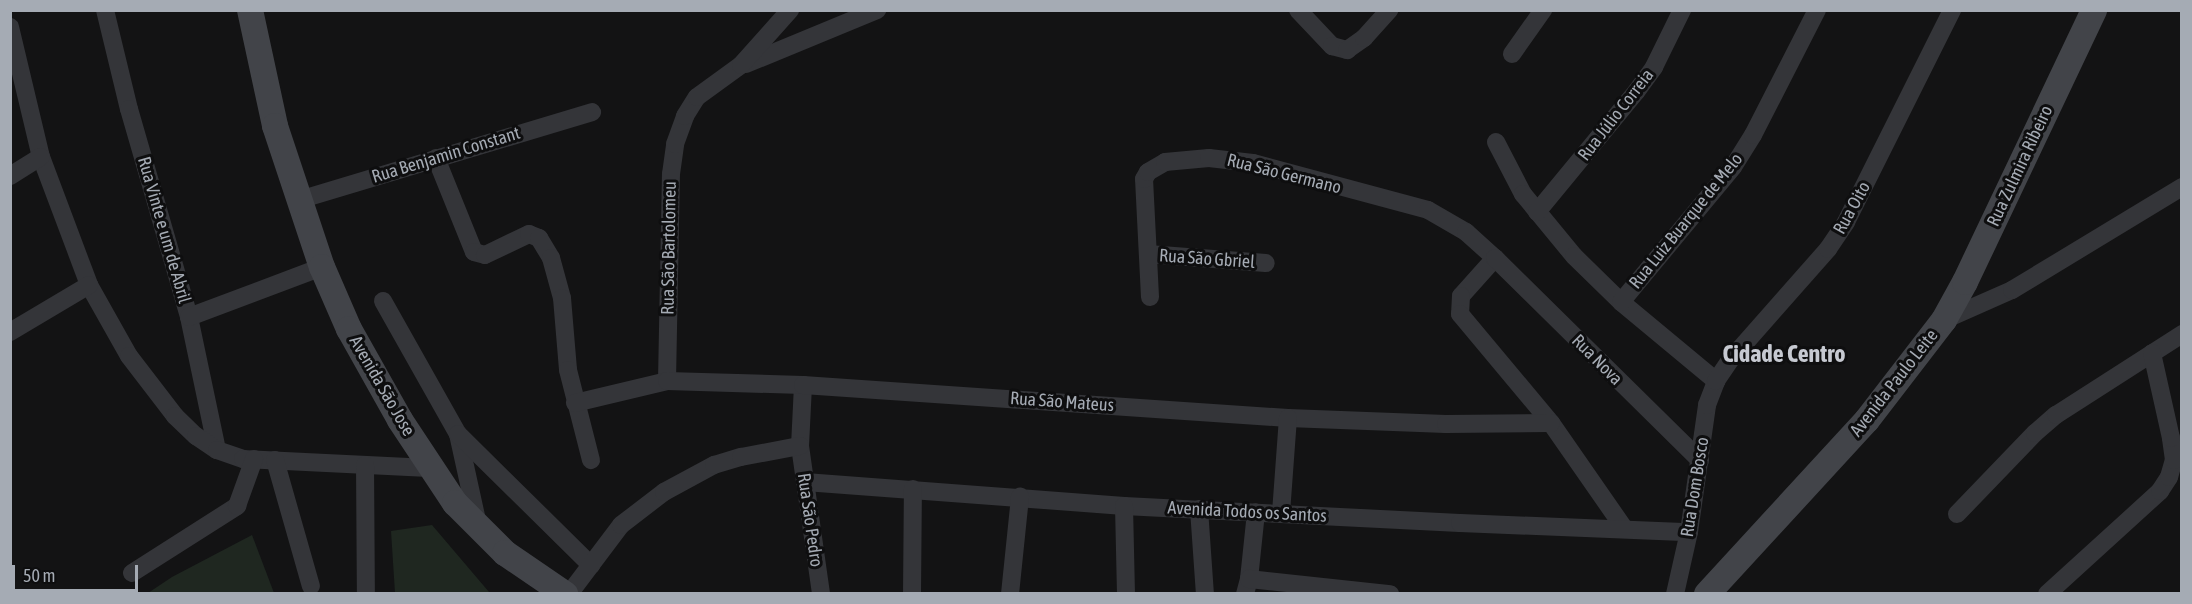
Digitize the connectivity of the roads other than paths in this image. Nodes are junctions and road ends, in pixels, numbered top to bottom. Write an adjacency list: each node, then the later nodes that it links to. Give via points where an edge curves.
1 (105, 10): 31 (street, Rua Vinte e um de Abril)
2 (250, 10): 21 (street, Avenida São Jose, via 275,126)
3 (790, 10): 14 (street)
4 (877, 10): 14 (street)
5 (1298, 10): 6 (street, via 1332,46 1347,50 1364,38)
6 (1389, 10)
7 (1543, 10): 13 (street)
8 (1683, 10): 22 (street, Rua Júlio Correia, via 1654,67 1636,92)
9 (1817, 10): 30 (street, Rua Luiz Buarque de Melo, via 1733,167)
10 (1952, 10): 37 (street, Rua Oito, via 1846,222 1828,249)
11 (2094, 10): 32 (street, Rua Zulmira Ribeiro)
12 (10, 27): 17 (street)
13 (1512, 54)
14 (741, 66): 36 (street, Rua São Bartolomeu, via 697,97 675,144)
15 (592, 112): 18 (street, Rua Benjamin Constant)
16 (1496, 142): 22 (street, via 1513,179)
17 (41, 157): 19 (street); 27 (street)
18 (436, 158): 21 (street, Rua Benjamin Constant); 39 (street, via 474,252 485,255 529,234 543,243 558,277)
19 (10, 176)
20 (2181, 188): 32 (street, Avenida Paulo Leite, via 2012,290)
21 (299, 200): 26 (street, Avenida São Jose)
22 (1537, 212): 30 (street)
23 (1148, 254): 24 (street, Rua São Germano, via 1144,179 1148,172 1165,162 1209,158 1253,163 1428,210 1466,232); 25 (street, Rua São Gbriel); 28 (street, Rua São Germano)
24 (1495, 258): 41 (street, via 1461,296 1460,314); 48 (street, Rua Nova)
25 (1266, 263)
26 (322, 267): 31 (street); 50 (street, Avenida São Jose, via 349,329)
27 (89, 285): 33 (street); 44 (street, via 129,356 175,416)
28 (1150, 297)
29 (383, 301): 42 (street)
30 (1621, 302): 37 (street)
31 (189, 317): 44 (street, Rua Vinte e um de Abril)
32 (1944, 320): 75 (street, Avenida Paulo Leite, via 1867,420)
33 (10, 332)
34 (2181, 334): 35 (street)
35 (2152, 353): 58 (street, via 2056,415); 76 (street, via 2171,438 2174,460 2169,477 2160,491)
36 (667, 381): 38 (street, Rua São Mateus); 39 (street, Rua São Mateus)
37 (1716, 381): 48 (street, Rua Dom Bosco, via 1707,405)
38 (803, 385): 40 (street, Rua São Mateus); 43 (street, Rua São Pedro)
39 (575, 403): 47 (street)
40 (1288, 418): 41 (street, Rua São Mateus); 57 (street)
41 (1551, 423): 59 (street)
42 (458, 434): 60 (street); 62 (street)
43 (800, 446): 51 (street, Rua São Pedro); 62 (street, via 741,457 688,477 621,525)
44 (218, 450): 45 (street)
45 (254, 459): 46 (street); 63 (street, via 237,506)
46 (275, 460): 49 (street); 64 (street)
47 (591, 460)
48 (1700, 460): 61 (street, Rua Dom Bosco)
49 (365, 465): 50 (street); 66 (street)
50 (429, 468): 60 (street, Avenida São Jose)
51 (805, 482): 52 (street, Avenida Todos os Santos); 68 (street, Rua São Pedro)
52 (914, 489): 53 (street, Avenida Todos os Santos); 69 (street)
53 (1020, 497): 54 (street, Avenida Todos os Santos); 70 (street)
54 (1124, 506): 55 (street, Avenida Todos os Santos); 71 (street)
55 (1199, 509): 56 (street, Avenida Todos os Santos); 72 (street)
56 (1256, 512): 57 (street, Avenida Todos os Santos); 65 (street)
57 (1281, 513): 59 (street, Avenida Todos os Santos, via 1460,524)
58 (1957, 514)
59 (1624, 528): 61 (street, Avenida Todos os Santos)
60 (478, 530): 67 (street, Avenida São Jose)
61 (1689, 532): 74 (street, Rua Dom Bosco)
62 (591, 565): 67 (street)
63 (132, 573)
64 (311, 586)
65 (1247, 586): 73 (street)
66 (366, 594)
67 (567, 594)
68 (821, 594)
69 (912, 594)
70 (1010, 594)
71 (1126, 594)
72 (1205, 594)
73 (1390, 594)
74 (1675, 594)
75 (1707, 594)
76 (2047, 594)

